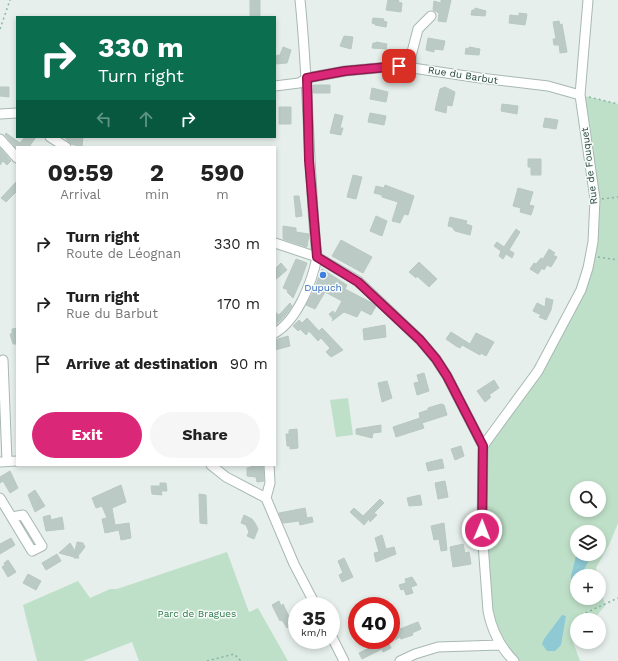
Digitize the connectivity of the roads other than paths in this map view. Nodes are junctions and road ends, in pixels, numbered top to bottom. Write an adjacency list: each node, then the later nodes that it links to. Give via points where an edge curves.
1 (300, 0): 5 (street)
2 (588, 0): 7 (street, Rue de Fouquet)
3 (431, 16): 4 (street, via 418,29)
4 (411, 67): 5 (street, Rue du Barbut, via 387,66); 7 (street, Rue du Barbut, via 548,86)
5 (307, 78): 6 (street, Rue du Barbut, via 299,83); 15 (street, via 309,160)
6 (276, 86)
7 (580, 95): 18 (street, Rue de Fouquet, via 595,199 590,255 581,290 538,371)
8 (0, 114): 9 (street)
9 (16, 115)
10 (52, 138): 12 (street)
11 (0, 139): 13 (street)
12 (64, 146)
13 (16, 157)
14 (276, 243): 15 (street)
15 (317, 257): 16 (street, via 299,305 291,318); 18 (street, via 358,282 420,340 447,376)
16 (276, 332)
17 (3, 360): 20 (street)
18 (483, 446): 27 (street, via 482,530 488,611)
19 (16, 461): 20 (street)
20 (4, 462)
21 (211, 466): 24 (street, via 226,477)
22 (269, 466): 24 (street, via 270,483)
23 (0, 498): 25 (street)
24 (266, 498): 26 (street)
25 (12, 517)
26 (311, 597)
27 (500, 646): 30 (street, via 443,646); 31 (street)
28 (338, 649): 29 (street)
29 (344, 661)
30 (400, 661)
31 (514, 661)

